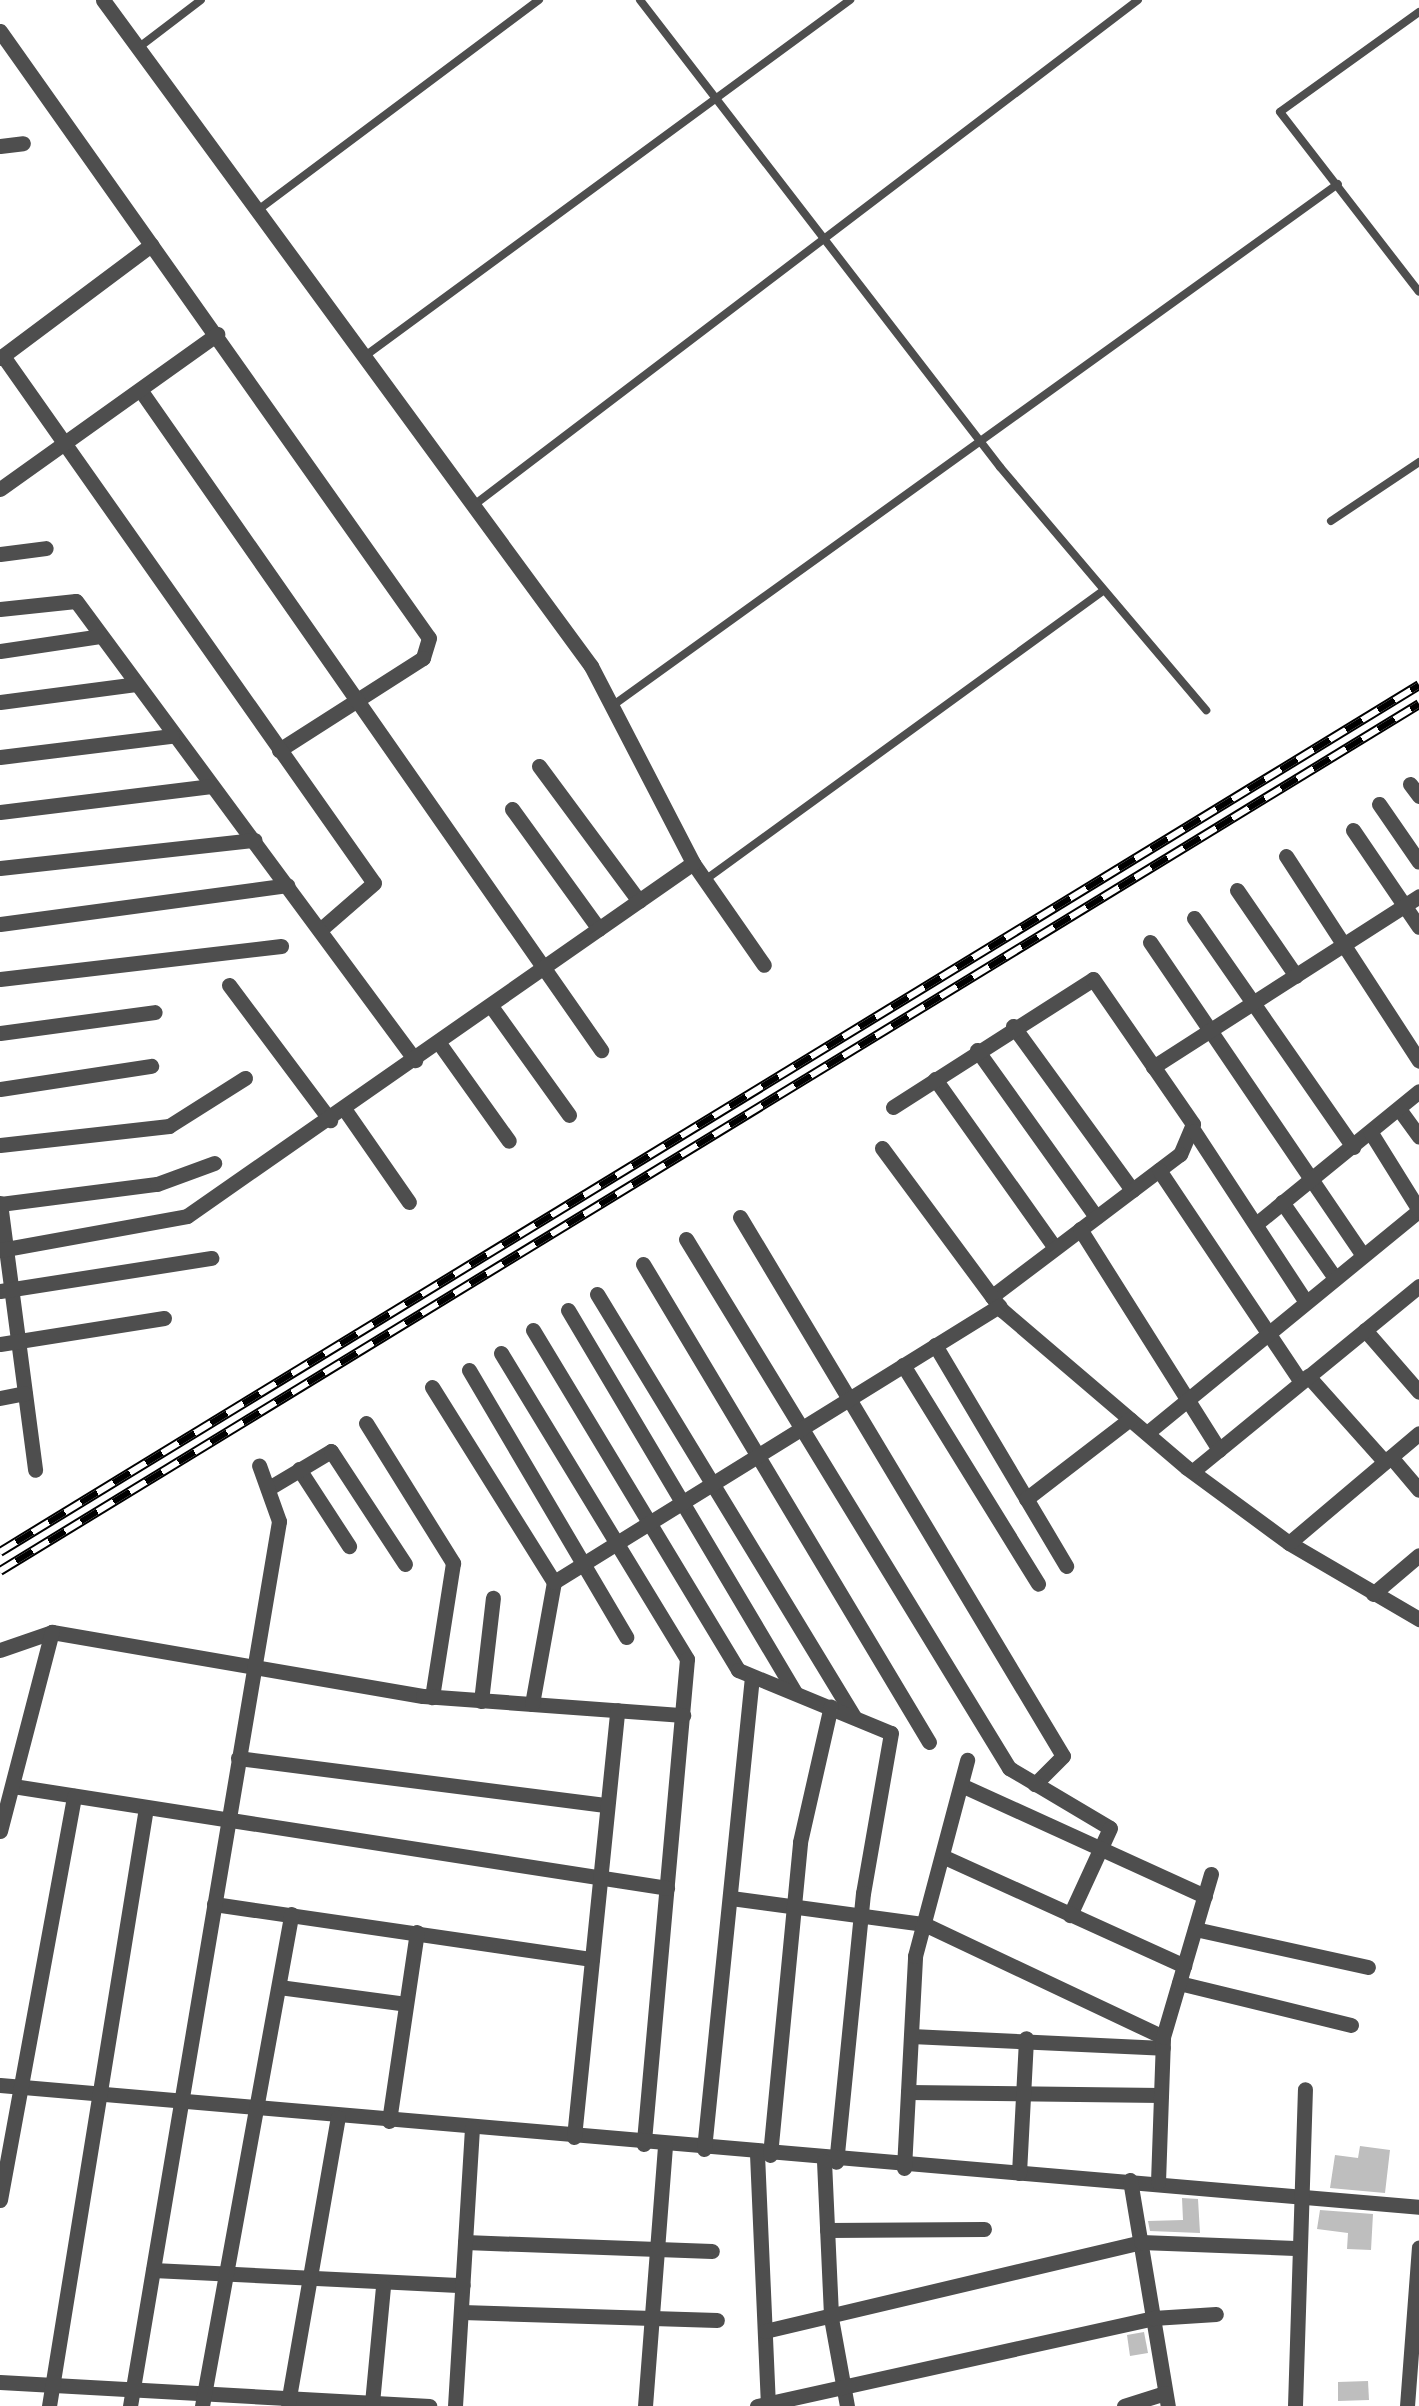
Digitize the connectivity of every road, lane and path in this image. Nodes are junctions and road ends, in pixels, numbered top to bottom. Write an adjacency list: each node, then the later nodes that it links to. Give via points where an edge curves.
1 (103, 0): 9 (street)
2 (201, 0): 9 (lane)
3 (539, 0): 14 (lane)
4 (640, 0): 10 (lane)
5 (850, 0): 10 (lane)
6 (1138, 0): 15 (lane)
7 (1419, 12): 13 (lane, via 1280,112)
8 (0, 31): 16 (street)
9 (138, 48): 14 (street)
10 (715, 98): 15 (lane); 19 (lane)
11 (23, 143): 12 (street)
12 (0, 146)
13 (1338, 184): 17 (lane); 22 (lane)
14 (257, 211): 19 (street)
15 (824, 240): 22 (lane); 26 (lane)
16 (151, 246): 18 (street); 20 (street)
17 (1419, 292)
18 (218, 334): 21 (street); 35 (street, via 429,638 422,658)
19 (365, 356): 26 (street)
20 (1, 357): 23 (street)
21 (141, 391): 23 (street); 35 (street)
22 (979, 440): 30 (lane); 37 (lane)
23 (70, 445): 25 (street); 40 (street)
24 (1419, 462): 27 (lane)
25 (0, 489)
26 (474, 505): 37 (street)
27 (1330, 520)
28 (46, 548): 29 (street)
29 (0, 554)
30 (1104, 590): 38 (lane); 53 (lane)
31 (0, 609): 32 (street, via 73,600)
32 (100, 636): 33 (street); 34 (street)
33 (0, 651)
34 (136, 684): 36 (street); 39 (street)
35 (357, 699): 40 (street); 68 (street)
36 (0, 702)
37 (612, 706): 51 (street)
38 (1206, 710)
39 (172, 736): 41 (street); 43 (street)
40 (279, 750): 62 (street, via 376,888)
41 (0, 757)
42 (538, 766): 57 (street)
43 (212, 786): 46 (street); 48 (street)
44 (1379, 804): 50 (street)
45 (512, 809): 63 (street)
46 (0, 812)
47 (1353, 830): 58 (street)
48 (254, 840): 52 (street); 54 (street)
49 (1286, 856): 65 (street)
50 (1419, 862)
51 (694, 863): 53 (street); 57 (street)
52 (0, 868)
53 (705, 880): 67 (street)
54 (288, 885): 60 (street); 62 (street)
55 (1237, 890): 69 (street)
56 (1419, 896): 58 (street)
57 (640, 901): 63 (street)
58 (1404, 907): 61 (street); 65 (street)
59 (1194, 918): 72 (street)
60 (0, 924)
61 (1419, 927)
62 (320, 930): 81 (street)
63 (599, 930): 68 (street)
64 (1150, 942): 76 (street)
65 (1347, 944): 69 (street); 82 (street)
66 (281, 946): 70 (street)
67 (764, 965)
68 (545, 967): 73 (street); 79 (street)
69 (1296, 976): 72 (street)
70 (0, 979)
71 (229, 985): 93 (street)
72 (1254, 1003): 76 (street); 99 (street)
73 (491, 1006): 78 (street); 92 (street)
74 (155, 1012): 77 (street)
75 (1013, 1026): 80 (street); 84 (street, via 1092,979); 104 (street)
76 (1211, 1030): 84 (street); 103 (street)
77 (0, 1032)
78 (439, 1043): 81 (street); 97 (street)
79 (601, 1050)
80 (978, 1050): 86 (street); 108 (street)
81 (415, 1060): 91 (street)
82 (1419, 1061)
83 (150, 1066): 87 (street)
84 (1154, 1067): 94 (street)
85 (244, 1078): 98 (street, via 170,1126)
86 (935, 1079): 89 (street); 113 (street)
87 (0, 1089)
88 (1419, 1092): 90 (street)
89 (893, 1108)
90 (1399, 1108): 95 (street); 96 (street)
91 (345, 1110): 93 (street); 105 (street)
92 (569, 1115)
93 (330, 1120): 114 (street, via 178,1220)
94 (1194, 1131): 102 (street); 110 (street)
95 (1371, 1134): 99 (street); 115 (street, via 1419,1210)
96 (1419, 1137)
97 (509, 1140)
98 (0, 1146)
99 (1353, 1147): 103 (street)
100 (882, 1148): 122 (street)
101 (214, 1163): 107 (street, via 156,1184)
102 (1159, 1170): 104 (street); 128 (street)
103 (1311, 1180): 106 (street); 115 (street)
104 (1132, 1190): 108 (street)
105 (409, 1202)
106 (1282, 1202): 110 (street); 118 (street)
107 (0, 1203): 114 (street)
108 (1096, 1217): 111 (street)
109 (740, 1218): 141 (street)
110 (1256, 1224): 123 (street)
111 (1080, 1229): 113 (street); 140 (street)
112 (686, 1239): 144 (street)
113 (1055, 1248): 122 (street)
114 (3, 1250): 120 (street)
115 (1363, 1255): 118 (street)
116 (211, 1258): 120 (street)
117 (643, 1264): 148 (street)
118 (1335, 1278): 123 (street)
119 (1419, 1286): 127 (street)
120 (6, 1290): 129 (street)
121 (597, 1294): 154 (street)
122 (995, 1301): 131 (street); 142 (street)
123 (1306, 1302): 128 (street)
124 (568, 1310): 158 (street)
125 (164, 1318): 129 (street)
126 (533, 1330): 159 (street)
127 (1365, 1330): 135 (street); 137 (street)
128 (1268, 1333): 135 (street); 140 (street)
129 (18, 1341): 130 (street); 138 (street)
130 (0, 1344)
131 (935, 1345): 133 (street); 157 (street)
132 (501, 1352): 160 (street)
133 (902, 1366): 141 (street); 168 (street)
134 (468, 1370): 165 (street)
135 (1305, 1379): 147 (street); 149 (street)
136 (432, 1387): 167 (street)
137 (1419, 1392)
138 (25, 1394): 139 (street); 152 (street)
139 (0, 1398)
140 (1188, 1398): 145 (street); 147 (street)
141 (848, 1400): 144 (street); 189 (street, via 1063,1756)
142 (1130, 1419): 145 (street); 157 (street)
143 (366, 1423): 178 (street, via 453,1563)
144 (804, 1426): 148 (street); 189 (street, via 1009,1768)
145 (1146, 1433): 153 (street)
146 (1419, 1433): 149 (street)
147 (1218, 1450): 153 (street)
148 (758, 1456): 154 (street); 185 (street)
149 (1388, 1459): 156 (street); 161 (street)
150 (258, 1465): 155 (street)
151 (298, 1469): 155 (street); 162 (street); 164 (street, via 331,1451)
152 (35, 1470)
153 (1193, 1471): 161 (street)
154 (716, 1482): 158 (street); 184 (street)
155 (269, 1488): 175 (street, via 279,1521)
156 (1419, 1490)
157 (1026, 1499): 166 (street)
158 (680, 1504): 159 (street); 177 (street)
159 (650, 1522): 160 (street); 176 (street, via 734,1666)
160 (617, 1543): 165 (street); 183 (street, via 687,1659)
161 (1289, 1543): 169 (street)
162 (349, 1546)
163 (1419, 1555): 169 (street)
164 (405, 1564)
165 (583, 1564): 167 (street); 173 (street)
166 (1066, 1566)
167 (554, 1582): 180 (street)
168 (1038, 1584)
169 (1373, 1594): 171 (street)
170 (493, 1598): 179 (street)
171 (1419, 1620)
172 (52, 1632): 174 (street); 175 (street); 190 (street)
173 (626, 1637)
174 (0, 1650)
175 (254, 1667): 178 (street); 186 (street)
176 (752, 1679): 177 (street); 202 (street)
177 (795, 1692): 181 (street)
178 (432, 1697): 179 (street)
179 (481, 1701): 180 (street)
180 (532, 1704): 182 (street)
181 (831, 1706): 184 (street); 204 (street)
182 (617, 1710): 183 (street); 192 (street)
183 (684, 1715): 200 (street)
184 (854, 1716): 205 (street, via 892,1736)
185 (929, 1742)
186 (238, 1758): 192 (street); 194 (street)
187 (967, 1760): 188 (street)
188 (961, 1784): 196 (street); 197 (street)
189 (1035, 1784): 196 (street, via 1110,1828)
190 (13, 1786): 191 (street); 195 (street)
191 (74, 1796): 193 (street); 221 (street)
192 (608, 1805): 198 (street)
193 (146, 1808): 194 (street); 226 (street)
194 (228, 1822): 198 (street); 203 (street)
195 (0, 1831)
196 (1101, 1848): 201 (street); 207 (street)
197 (942, 1856): 207 (street); 208 (street)
198 (601, 1872): 200 (street); 211 (street)
199 (1211, 1874): 201 (street)
200 (666, 1888): 233 (street)
201 (1205, 1896): 209 (street)
202 (731, 1898): 204 (street); 235 (street)
203 (214, 1904): 206 (street); 227 (street)
204 (794, 1906): 205 (street); 236 (street)
205 (861, 1910): 208 (street); 237 (street)
206 (291, 1914): 210 (street); 214 (street)
207 (1070, 1915): 213 (street)
208 (924, 1924): 217 (street); 219 (street)
209 (1195, 1929): 212 (street); 213 (street)
210 (418, 1932): 211 (street); 215 (street)
211 (592, 1958): 232 (street)
212 (1368, 1967)
213 (1182, 1974): 216 (street); 219 (street)
214 (278, 1987): 215 (street); 228 (street)
215 (406, 2004): 230 (street)
216 (1351, 2024)
217 (911, 2036): 218 (street); 223 (street)
218 (1026, 2038): 219 (street); 224 (street)
219 (1163, 2042): 225 (street)
220 (0, 2085): 221 (street)
221 (19, 2087): 226 (street); 243 (street)
222 (1305, 2089): 242 (street)
223 (908, 2092): 224 (street); 238 (street)
224 (1023, 2094): 225 (street); 239 (street)
225 (1161, 2095): 241 (street)
226 (104, 2096): 227 (street); 266 (street)
227 (182, 2103): 228 (street); 253 (street)
228 (252, 2108): 229 (street); 254 (street)
229 (338, 2116): 230 (street); 255 (street)
230 (389, 2121): 231 (street)
231 (472, 2128): 232 (street); 247 (street)
232 (574, 2138): 233 (street)
233 (644, 2144): 234 (street)
234 (664, 2145): 235 (street); 250 (street)
235 (704, 2149): 236 (street)
236 (764, 2154): 237 (street); 264 (street)
237 (830, 2161): 238 (street); 245 (street)
238 (904, 2168): 239 (street)
239 (1019, 2173): 240 (street)
240 (1130, 2180): 241 (street); 248 (street)
241 (1158, 2182): 242 (street)
242 (1295, 2190): 244 (street); 251 (street)
243 (0, 2200)
244 (1419, 2207)
245 (827, 2230): 246 (street); 261 (street)
246 (984, 2230)
247 (466, 2242): 250 (street); 256 (street)
248 (1141, 2242): 251 (street); 261 (street); 262 (street)
249 (1419, 2247): 282 (street)
250 (657, 2248): 252 (street); 260 (street)
251 (1295, 2248): 281 (street)
252 (712, 2251)
253 (153, 2270): 254 (street); 267 (street)
254 (224, 2276): 255 (street); 269 (street)
255 (310, 2282): 257 (street); 271 (street)
256 (463, 2285): 257 (street); 258 (street)
257 (383, 2286): 272 (street)
258 (462, 2312): 260 (street); 277 (street)
259 (1216, 2314): 262 (street)
260 (654, 2318): 263 (street); 278 (street)
261 (831, 2318): 264 (street); 268 (street)
262 (1154, 2318): 268 (street); 270 (street)
263 (717, 2320)
264 (765, 2332): 273 (street)
265 (0, 2382): 266 (street)
266 (53, 2384): 267 (street); 274 (street)
267 (132, 2388): 269 (street); 275 (street)
268 (841, 2388): 273 (street); 279 (street)
269 (203, 2399): 271 (street)
270 (1166, 2400): 280 (street)
271 (288, 2402): 272 (street)
272 (372, 2402): 276 (street)
273 (763, 2405)
274 (50, 2406)
275 (130, 2406)
276 (429, 2406)
277 (456, 2406)
278 (646, 2406)
279 (846, 2406)
280 (1124, 2406)
281 (1295, 2406)
282 (1407, 2406)

